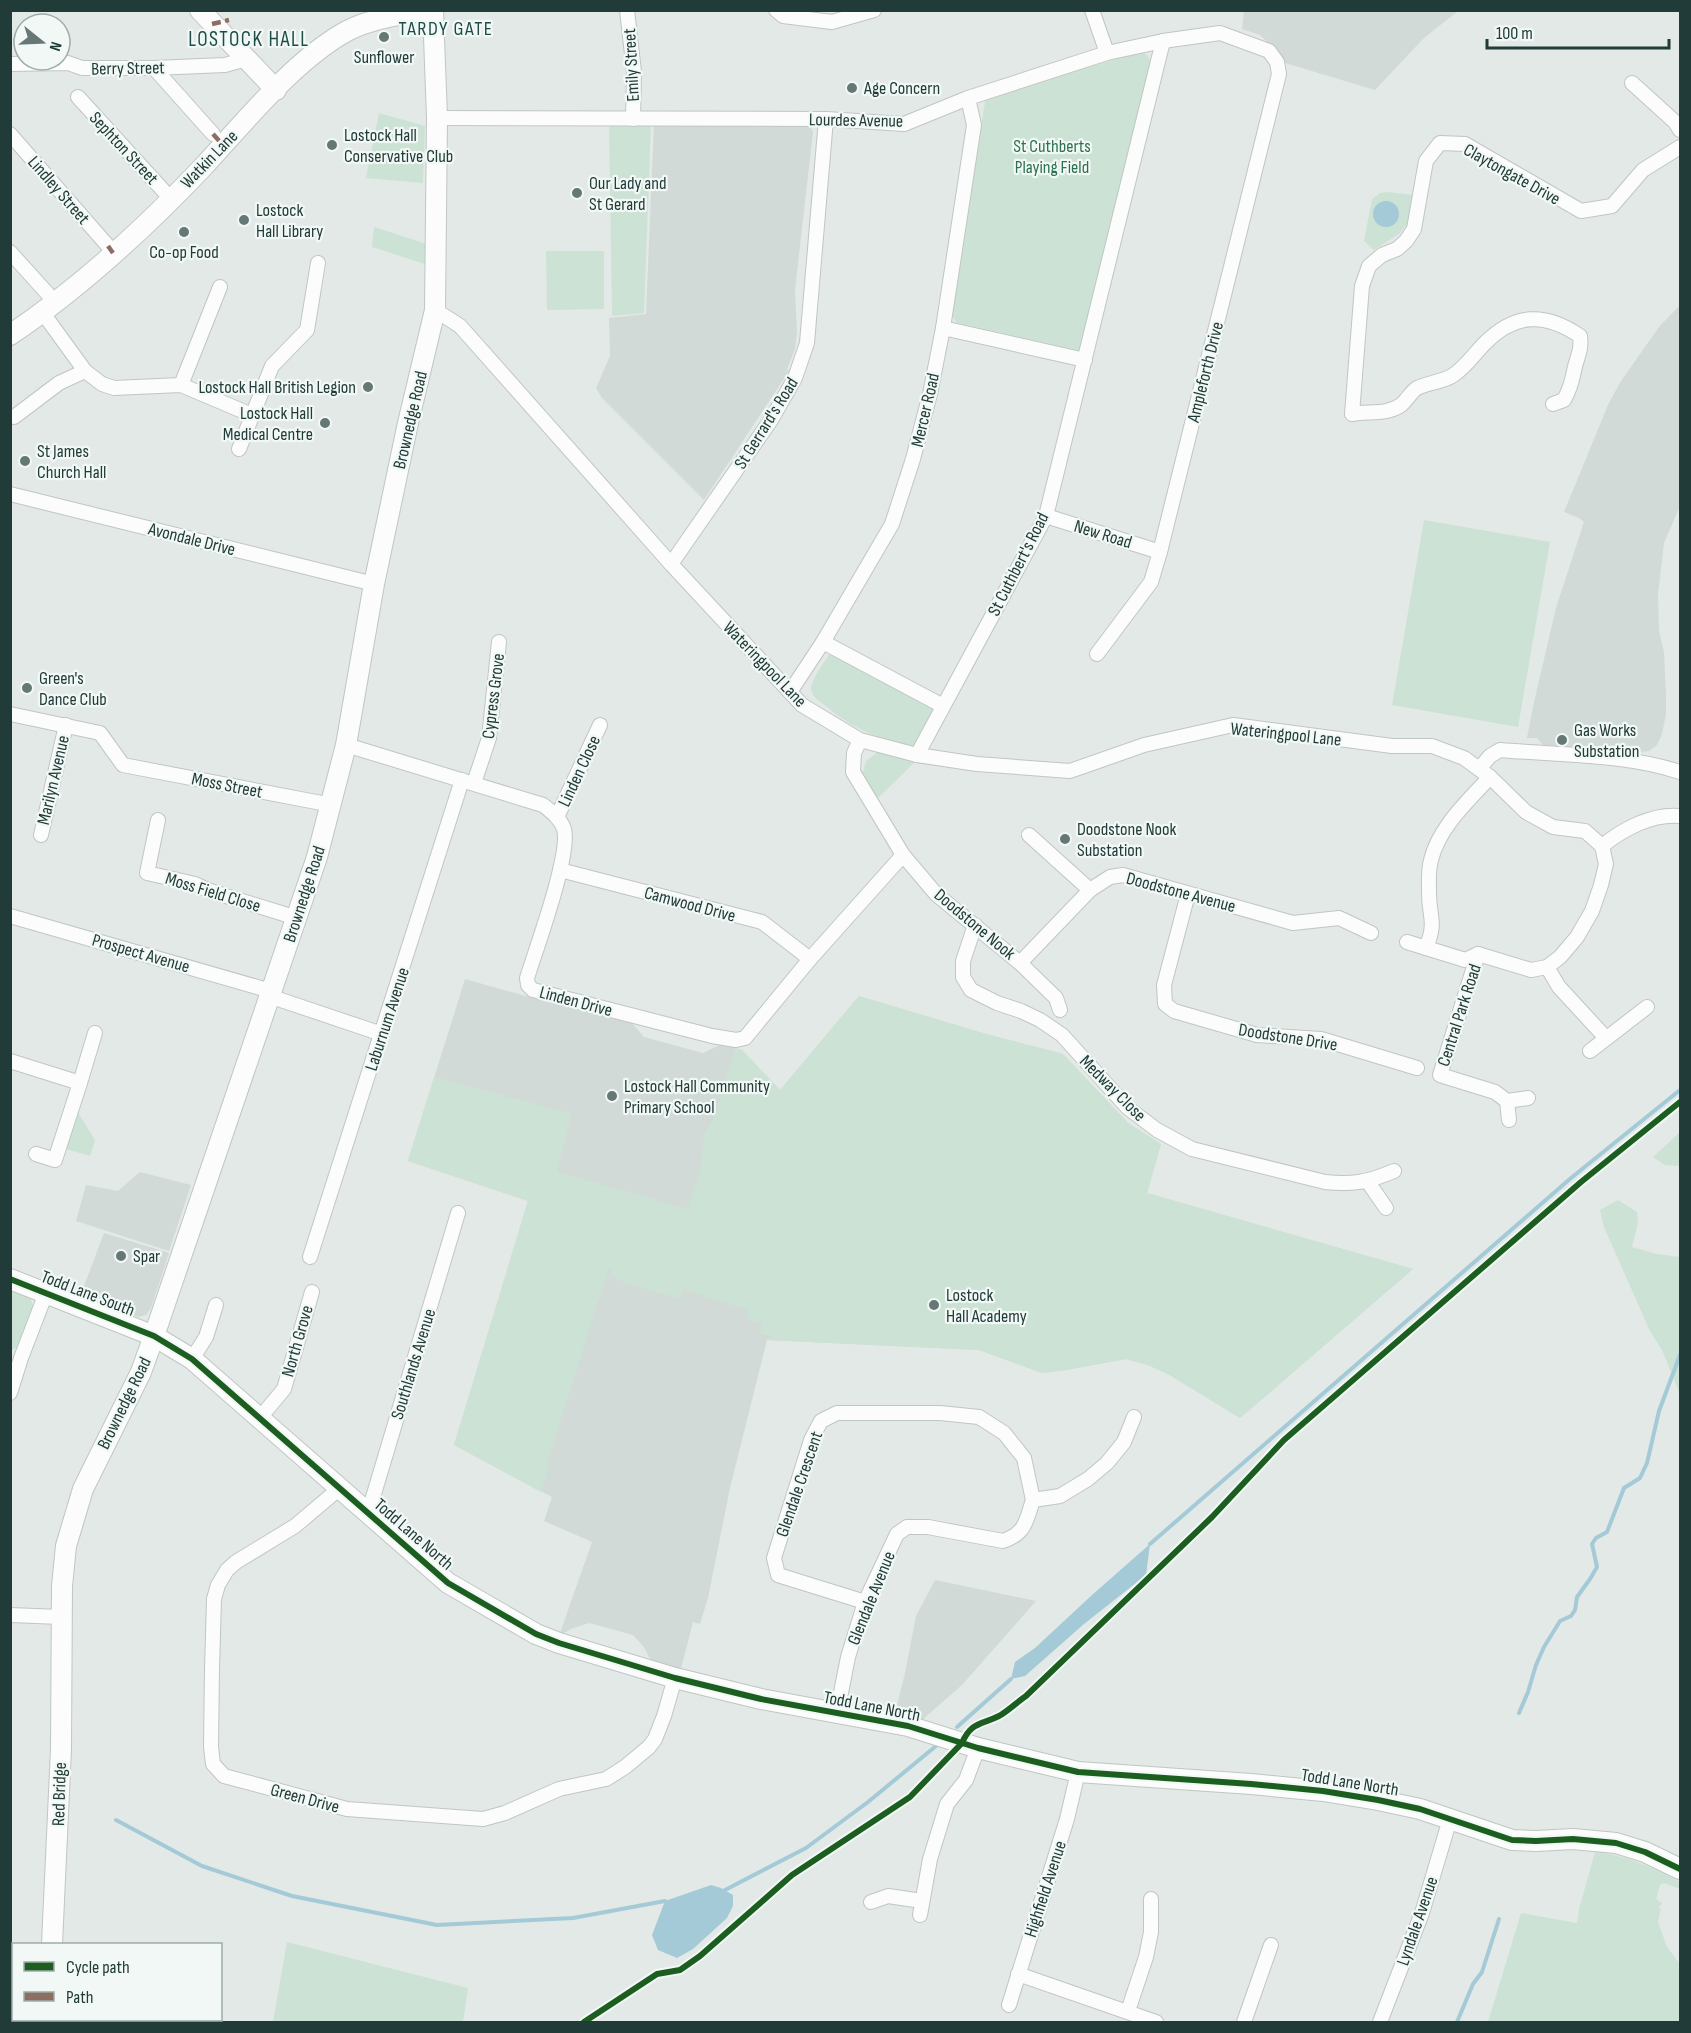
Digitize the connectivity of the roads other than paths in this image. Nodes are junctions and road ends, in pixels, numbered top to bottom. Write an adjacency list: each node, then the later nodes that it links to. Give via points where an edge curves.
1 (200, 10): 10 (main road)
2 (422, 10): 15 (main road, Watkin Lane, via 349,30 313,54)
3 (433, 10): 18 (main road, Brownedge Road)
4 (627, 10): 19 (street, Emily Street, via 634,72)
5 (776, 10): 6 (street, via 783,16 832,22)
6 (874, 10)
7 (1092, 10): 9 (street)
8 (1163, 40): 9 (street, Lourdes Avenue); 13 (street, Lourdes Avenue, via 1220,33 1231,36 1269,51); 34 (street, St Cuthbert's Road)
9 (1107, 53): 17 (street, Lourdes Avenue)
10 (246, 59): 12 (street, Berry Street, via 225,65); 15 (main road)
11 (10, 64): 12 (street, Berry Street)
12 (154, 68): 23 (street)
13 (1279, 74): 43 (street, Ampleforth Drive)
14 (1632, 83): 21 (street)
15 (276, 90): 25 (main road, Watkin Lane)
16 (78, 97): 25 (street, Sephton Street)
17 (968, 98): 20 (street, Lourdes Avenue, via 904,124); 32 (street, Mercer Road, via 974,125)
18 (437, 118): 19 (street, Lourdes Avenue); 31 (main road, Brownedge Road)
19 (633, 119): 20 (street, Lourdes Avenue)
20 (825, 119): 44 (street, St Gerrard's Road, via 807,343 795,378 771,420)
21 (1680, 130)
22 (10, 134): 26 (street, Lindley Street)
23 (213, 134)
24 (1680, 147): 37 (street, Claytongate Drive, via 1643,170 1612,206 1581,212 1465,144 1440,143 1426,160 1414,229 1397,249 1369,266 1362,286 1352,414 1384,412 1402,405 1415,389 1458,371 1507,326 1537,318 1580,336 1582,348 1573,384 1564,400)
25 (171, 199): 30 (main road, Watkin Lane)
26 (108, 246)
27 (10, 252): 30 (street)
28 (318, 263): 38 (street, via 307,330 272,366)
29 (220, 287): 36 (street)
30 (49, 308): 33 (main road, Watkin Lane); 35 (street)
31 (435, 310): 44 (street, Wateringpool Lane, via 460,326); 45 (main road, Brownedge Road)
32 (943, 328): 34 (street); 47 (street, Mercer Road, via 916,448 892,524)
33 (10, 335)
34 (1085, 360): 42 (street, St Cuthbert's Road)
35 (85, 371): 36 (street, via 114,388); 39 (street, via 59,383)
36 (181, 385): 38 (street)
37 (1552, 404)
38 (252, 415): 40 (street)
39 (14, 417)
40 (239, 449)
41 (10, 494): 45 (street, Avondale Drive)
42 (1046, 516): 43 (street, New Road); 50 (street, St Cuthbert's Road)
43 (1160, 552): 48 (street, Ampleforth Drive, via 1150,582)
44 (671, 564): 49 (street, Wateringpool Lane)
45 (374, 584): 55 (main road, Brownedge Road)
46 (500, 642): 59 (street, Cypress Grove, via 489,738)
47 (823, 642): 49 (street, Mercer Road); 50 (street)
48 (1097, 654)
49 (790, 692): 54 (street, Wateringpool Lane, via 802,705)
50 (943, 706): 56 (street, St Cuthbert's Road)
51 (10, 714): 52 (street)
52 (66, 725): 60 (street, Moss Street, via 100,733 123,765); 64 (street, Marilyn Avenue)
53 (600, 725): 62 (street, Linden Close)
54 (860, 740): 56 (street, Wateringpool Lane); 67 (street, Doodstone Nook, via 854,753 853,772)
55 (346, 745): 59 (street); 60 (main road, Brownedge Road)
56 (917, 755): 58 (street, Wateringpool Lane, via 1070,771 1143,746 1233,725 1392,746 1432,746 1464,758)
57 (1680, 772): 58 (street, via 1663,766 1598,758 1500,750 1490,756)
58 (1484, 773): 66 (street, via 1526,812 1553,826 1585,831); 76 (street, via 1438,840 1430,862 1433,919)
59 (468, 781): 62 (street, via 543,805); 85 (street, Laburnum Avenue)
60 (332, 805): 72 (main road, Brownedge Road)
61 (1680, 816): 66 (street, via 1657,817 1641,823)
62 (557, 817): 68 (street, Linden Drive, via 566,846)
63 (158, 820): 72 (street, Moss Field Close, via 147,873 195,884)
64 (40, 835)
65 (1029, 835): 69 (street)
66 (1602, 846): 80 (street, via 1606,864 1592,910 1577,937)
67 (903, 855): 73 (street, Doodstone Nook, via 936,894); 78 (street, Linden Drive)
68 (560, 870): 78 (street, Camwood Drive, via 762,922); 78 (street, Linden Drive, via 527,978 533,990 736,1040 745,1038)
69 (1090, 890): 70 (street, Doodstone Avenue, via 1123,874); 79 (street, Doodstone Avenue)
70 (1188, 894): 74 (street, Doodstone Avenue, via 1293,923 1339,918); 89 (street, Doodstone Drive, via 1164,985 1165,1004 1174,1011 1257,1035 1321,1039)
71 (10, 916): 81 (street, Prospect Avenue)
72 (297, 918): 81 (main road, Brownedge Road)
73 (975, 925): 79 (street, Doodstone Nook); 96 (street, Medway Close, via 963,961 963,976 971,990 1040,1020 1062,1035 1128,1108 1157,1130 1192,1149 1293,1175 1325,1182)
74 (1371, 933)
75 (1407, 942): 76 (street, Central Park Road)
76 (1426, 948): 77 (street, Central Park Road, via 1465,960)
77 (1478, 954): 80 (street, Central Park Road, via 1531,969); 92 (street, Central Park Road, via 1440,1075 1495,1092)
78 (810, 959)
79 (1020, 963): 83 (street, Doodstone Nook, via 1056,998)
80 (1547, 968): 86 (street, via 1559,987)
81 (270, 994): 85 (street, Prospect Avenue); 104 (main road, Brownedge Road)
82 (1647, 1007): 86 (street)
83 (1060, 1010)
84 (95, 1033): 90 (street)
85 (382, 1034): 99 (street, Laburnum Avenue)
86 (1606, 1038): 87 (street)
87 (1590, 1051)
88 (10, 1061): 90 (street)
89 (1417, 1068)
90 (80, 1083): 94 (street, via 55,1160)
91 (1528, 1098): 92 (street)
92 (1507, 1101): 93 (street)
93 (1509, 1120)
94 (36, 1154)
95 (1394, 1171): 96 (street, Medway Close)
96 (1368, 1182): 97 (street)
97 (1386, 1208)
98 (458, 1213): 112 (street, Southlands Avenue)
99 (310, 1257)
100 (10, 1279): 102 (main road, Todd Lane South)
101 (312, 1292): 109 (street, North Grove, via 284,1389)
102 (46, 1293): 104 (main road, Todd Lane South); 105 (street)
103 (216, 1305): 106 (street, via 206,1337)
104 (154, 1336): 106 (main road, Todd Lane North); 115 (main road, Brownedge Road, via 141,1372 83,1489 72,1522 62,1567)
105 (16, 1357): 107 (street)
106 (192, 1359): 109 (main road, Todd Lane North)
107 (10, 1393)
108 (1134, 1417): 111 (street, via 1124,1442 1088,1479 1060,1496)
109 (260, 1419): 110 (main road, Todd Lane North)
110 (340, 1488): 112 (main road, Todd Lane North); 116 (street, Green Drive, via 295,1526 236,1562 218,1585 214,1599 211,1747 213,1764 224,1776 347,1809 483,1818 559,1789 606,1779 625,1767 655,1739)
111 (1033, 1500): 113 (street, Glendale Avenue, via 1024,1528 1003,1541 907,1527 897,1534); 113 (street, Glendale Crescent, via 1024,1458 1004,1433 979,1417 837,1413 821,1421 811,1440 774,1558 778,1575)
112 (368, 1514): 116 (main road, Todd Lane North, via 448,1583 536,1634)
113 (865, 1602): 117 (street, Glendale Avenue, via 848,1657)
114 (10, 1615): 115 (street)
115 (61, 1617): 119 (main road, Brownedge Road)
116 (675, 1678): 117 (main road, Todd Lane North, via 760,1700)
117 (837, 1713): 118 (main road, Todd Lane North, via 908,1726)
118 (978, 1748): 120 (main road, Todd Lane North); 124 (street, via 966,1780 947,1804 921,1908 888,1896)
119 (61, 1749): 125 (main road, Red Bridge)
120 (1078, 1772): 121 (main road, Todd Lane North, via 1323,1791 1420,1809); 127 (street, Highfield Avenue)
121 (1450, 1819): 122 (main road, Todd Lane North, via 1512,1840 1616,1843); 132 (street, Lyndale Avenue, via 1422,1913)
122 (1680, 1869)
123 (1150, 1899): 129 (street, via 1151,1932)
124 (871, 1902)
125 (52, 1943)
126 (1271, 1945): 131 (street)
127 (1018, 1974): 128 (street, Highfield Avenue); 129 (street)
128 (1009, 2005)
129 (1128, 2011): 130 (street)
130 (1156, 2022)
131 (1244, 2022)
132 (1380, 2022)

